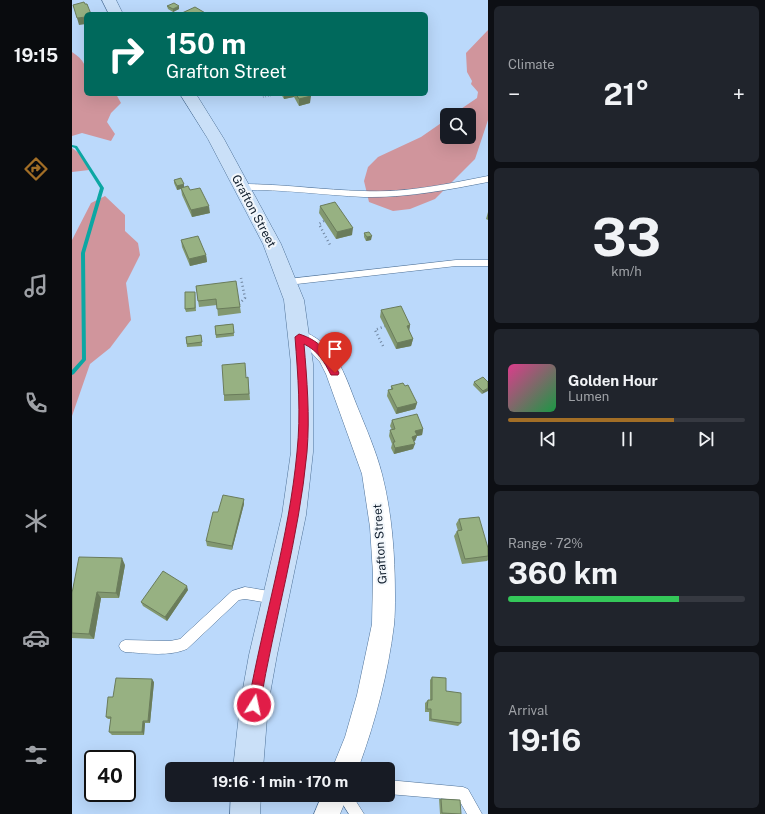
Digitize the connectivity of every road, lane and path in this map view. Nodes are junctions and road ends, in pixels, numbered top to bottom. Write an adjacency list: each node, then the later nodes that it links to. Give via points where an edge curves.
1 (109, 0): 2 (street)
2 (115, 12)
3 (189, 96): 7 (street, Grafton Street)
4 (268, 96): 5 (path)
5 (263, 97)
6 (488, 179): 7 (lane, via 452,186 364,194 270,186)
7 (242, 187): 12 (street, Grafton Street, via 263,225)
8 (324, 221): 9 (path, via 319,224)
9 (330, 245)
10 (488, 262): 12 (lane, via 456,263)
11 (241, 278): 13 (path, via 245,298)
12 (288, 282): 15 (street, Grafton Street, via 294,300)
13 (239, 304)
14 (385, 326): 16 (path, via 375,330)
15 (299, 337): 17 (street, Grafton Street, via 304,405 302,452 294,514); 20 (street, Grafton Street, via 316,346 326,357 337,379 372,474 381,526 384,574 382,624 369,695)
16 (383, 346)
17 (275, 598): 18 (lane, via 245,593 236,595 183,645 170,648); 19 (street, Grafton Street, via 254,705)
18 (125, 646)
19 (249, 762)
20 (348, 762)
21 (395, 788): 28 (lane, via 463,794)
22 (246, 802): 25 (street)
23 (332, 802): 26 (street)
24 (349, 802): 27 (lane)
25 (245, 814)
26 (326, 814)
27 (357, 814)
28 (475, 814)

